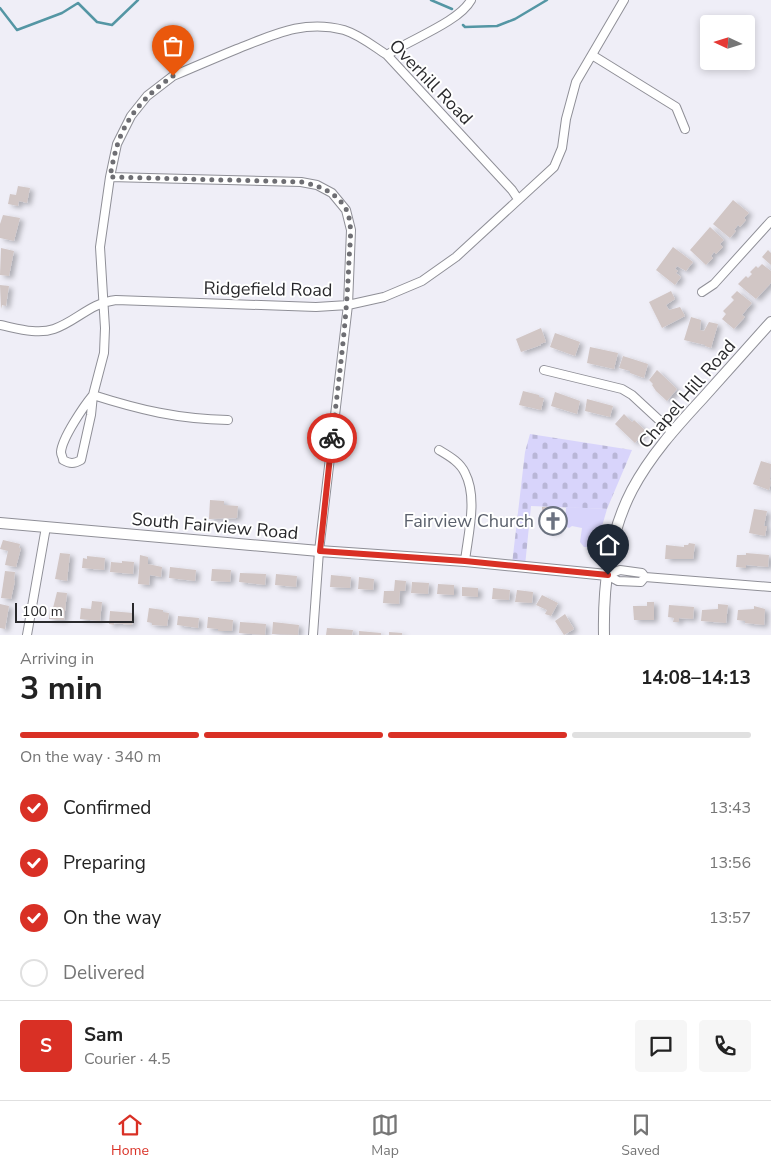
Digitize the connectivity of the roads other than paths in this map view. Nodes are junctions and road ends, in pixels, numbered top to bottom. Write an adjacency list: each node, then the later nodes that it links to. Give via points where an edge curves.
1 (471, 0): 3 (street, via 452,19)
2 (624, 0): 4 (street, Ridgefield Road)
3 (387, 55): 6 (street, Overhill Road, via 345,31 306,26 283,30 173,76 147,96 131,116 117,144); 7 (street, Overhill Road)
4 (592, 55): 5 (street, via 676,107); 7 (street, Ridgefield Road, via 576,82 562,148 554,167)
5 (685, 129)
6 (110, 177): 10 (street, Overhill Road, via 100,247); 11 (street, via 302,182 332,193 346,210 350,230)
7 (518, 199): 11 (street, Ridgefield Road, via 456,257 422,281 384,297)
8 (771, 221): 9 (street, via 714,284)
9 (702, 292)
10 (102, 302): 11 (street, Ridgefield Road); 13 (street, Ridgefield Road, via 53,329 34,331); 15 (street, Overhill Road, via 104,353)
11 (348, 305): 21 (street)
12 (771, 322): 17 (street, Chapel Hill Road)
13 (0, 325)
14 (544, 370): 17 (street, via 622,389 632,394)
15 (92, 395): 15 (street, Overhill Road, via 61,452 63,460 68,463 82,460); 16 (street, via 166,415)
16 (228, 420)
17 (672, 432): 23 (street, Chapel Hill Road, via 632,490 612,546)
18 (439, 450): 22 (street, via 454,459 465,472 471,491)
19 (0, 523): 20 (street, South Fairview Road)
20 (46, 527): 21 (street, South Fairview Road); 25 (street)
21 (320, 551): 22 (street, South Fairview Road); 26 (street)
22 (465, 561): 23 (street, South Fairview Road)
23 (608, 575): 24 (street, via 620,570 642,573 645,577); 27 (street, Chapel Hill Road)
24 (771, 587)
25 (27, 635)
26 (313, 635)
27 (604, 635)

